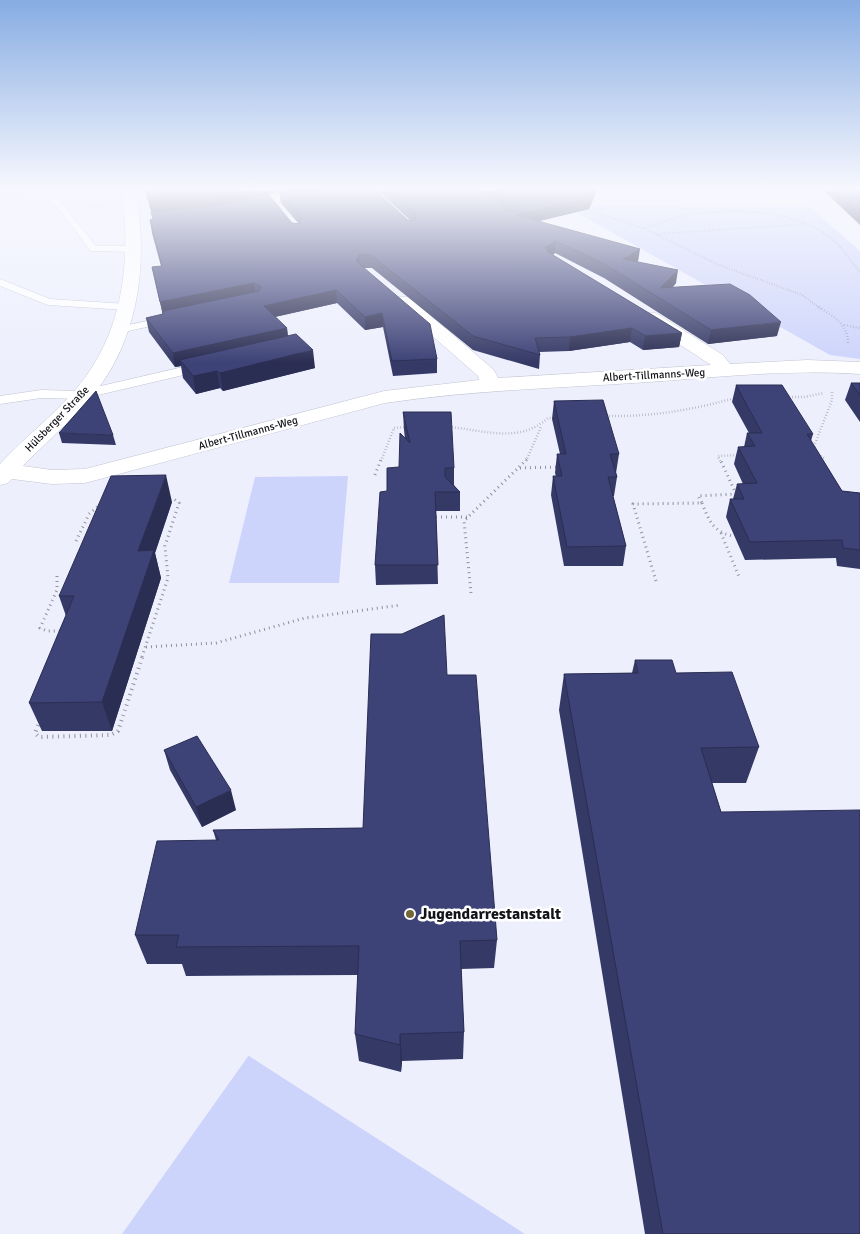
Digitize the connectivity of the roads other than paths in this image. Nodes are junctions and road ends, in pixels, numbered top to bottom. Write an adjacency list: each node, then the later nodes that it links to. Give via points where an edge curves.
1 (92, 248): 2 (lane)
2 (136, 249): 5 (street, Hülsberger Straße)
3 (0, 282): 5 (lane, via 48,302)
4 (388, 290): 12 (street, via 487,374)
5 (127, 307): 8 (street, Hülsberger Straße)
6 (636, 309): 11 (street, Albert-Tillmanns-Weg, via 716,359)
7 (183, 317): 8 (lane)
8 (119, 330): 13 (street, Hülsberger Straße, via 102,366)
9 (216, 364): 13 (lane)
10 (854, 367): 11 (street, Albert-Tillmanns-Weg)
11 (726, 371): 12 (street, Albert-Tillmanns-Weg)
12 (491, 385): 15 (street, Albert-Tillmanns-Weg, via 384,397 85,476 52,478)
13 (82, 394): 14 (lane, via 41,394); 15 (street, Hülsberger Straße)
14 (0, 400)
15 (2, 474)

